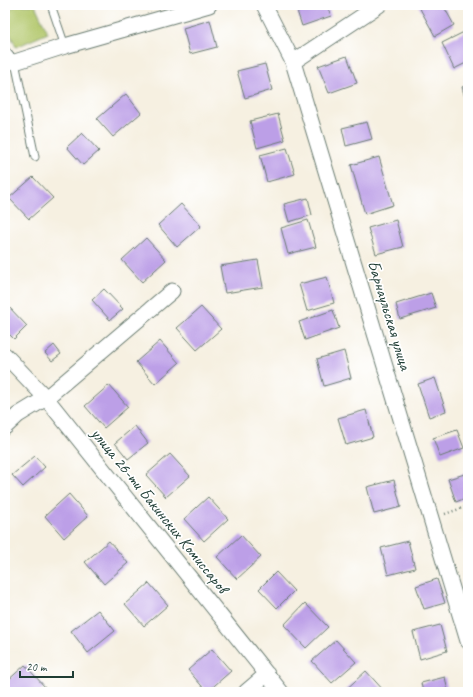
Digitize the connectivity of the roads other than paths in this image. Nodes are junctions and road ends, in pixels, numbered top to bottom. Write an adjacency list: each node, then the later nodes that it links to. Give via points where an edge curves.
1 (51, 5): 5 (lane)
2 (209, 5): 5 (street)
3 (264, 5): 8 (street, Барнаульская улица)
4 (379, 5): 8 (street)
5 (65, 46): 7 (street)
6 (5, 50): 7 (lane)
7 (15, 62): 9 (lane)
8 (293, 62): 14 (street, Барнаульская улица)
9 (35, 157)
10 (172, 291): 12 (street)
11 (5, 355): 12 (street, улица 26-ти Бакинских Комиссаров)
12 (46, 398): 13 (street, via 18,415); 15 (street, улица 26-ти Бакинских Комиссаров)
13 (5, 427)
14 (468, 640)
15 (267, 674): 16 (street); 17 (street, улица 26-ти Бакинских Комиссаров)
16 (246, 692)
17 (281, 692)

